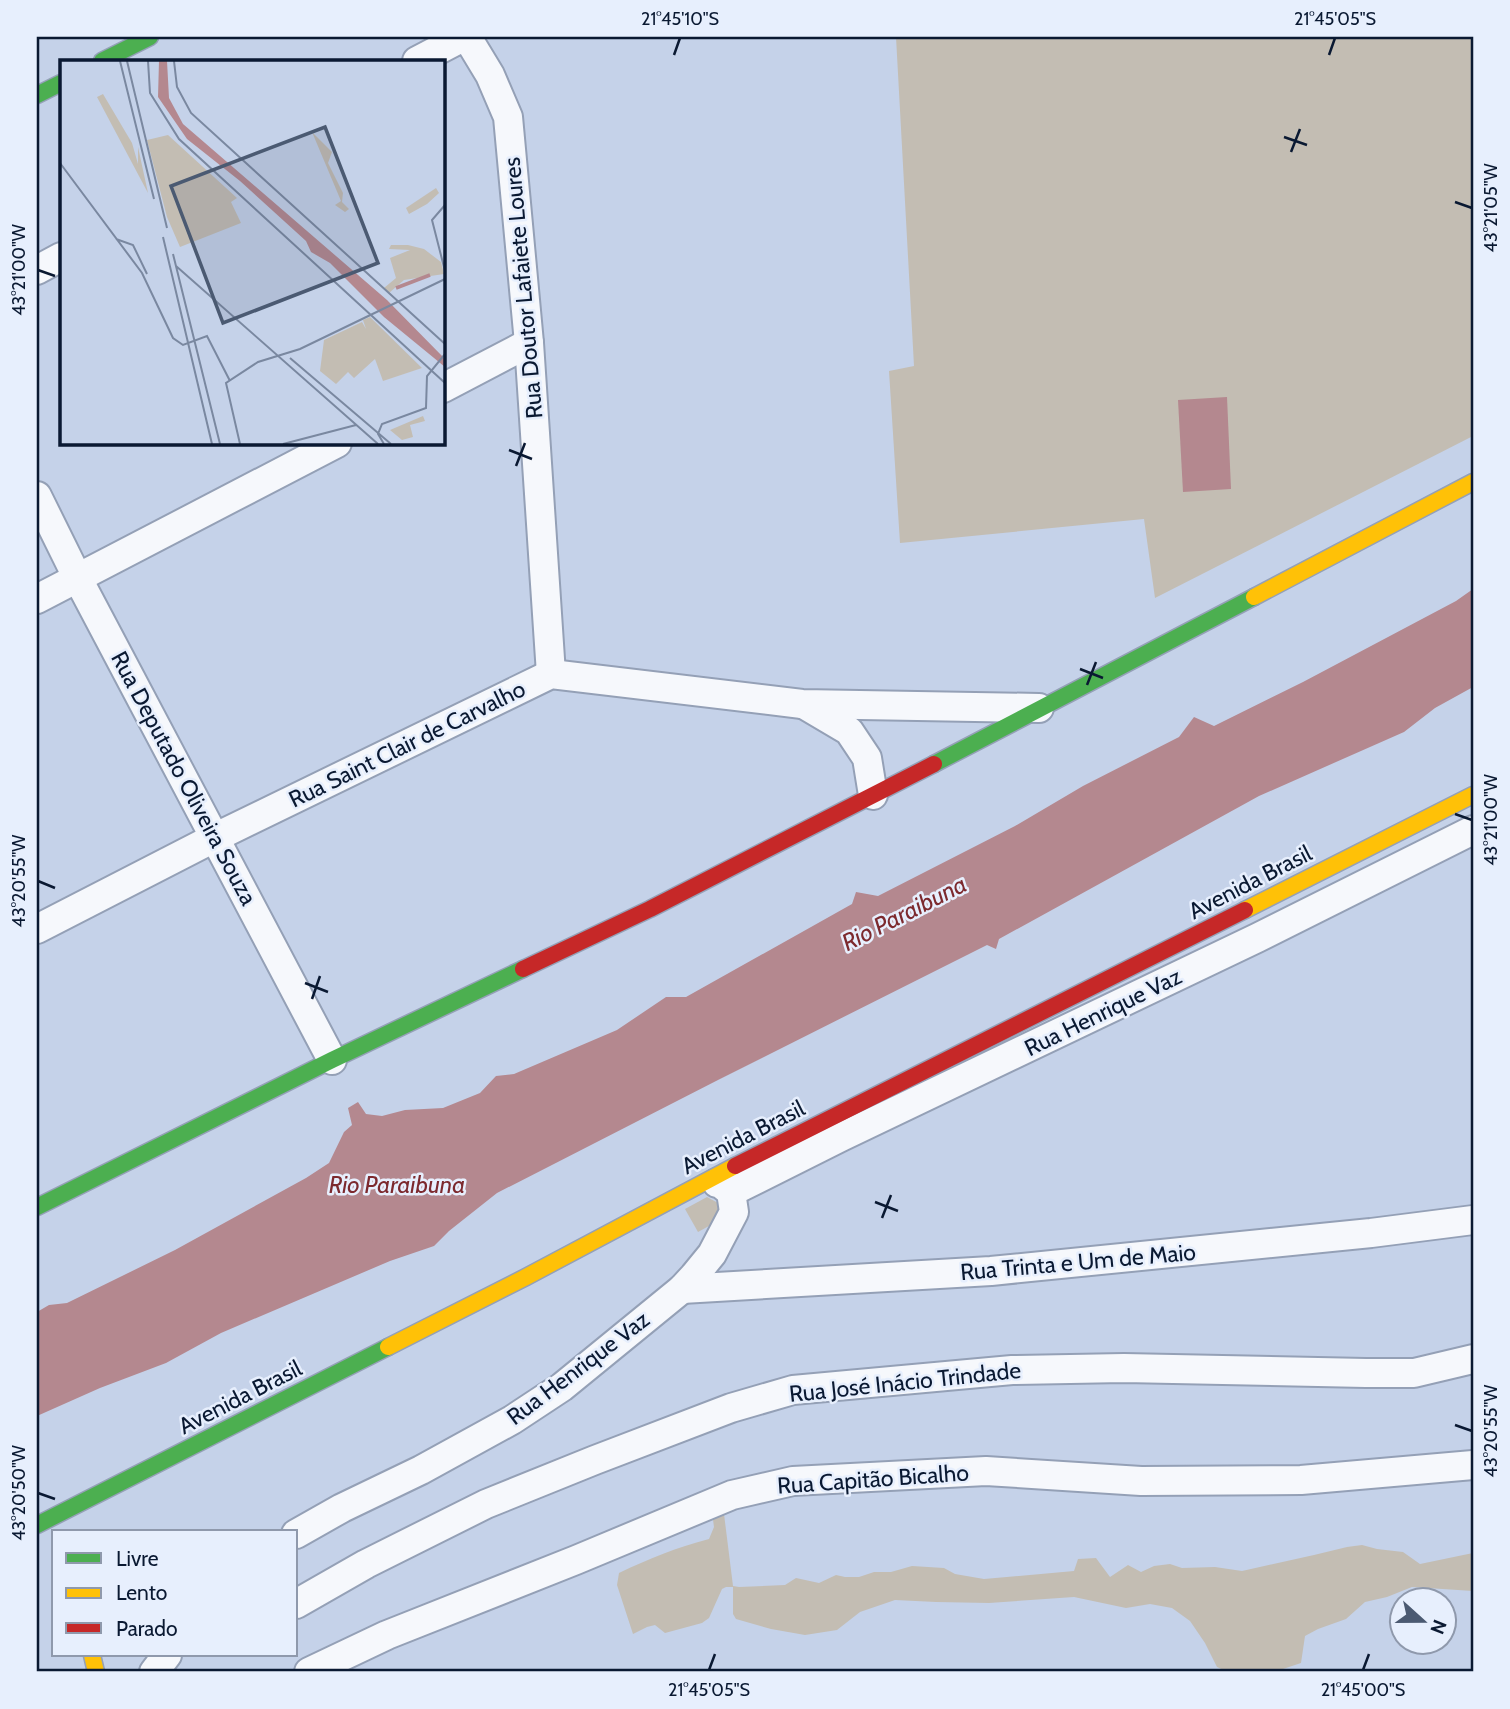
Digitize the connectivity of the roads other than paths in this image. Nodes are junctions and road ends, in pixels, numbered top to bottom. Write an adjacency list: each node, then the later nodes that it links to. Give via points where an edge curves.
1 (150, 37): 3 (main road)
2 (465, 37): 4 (street); 9 (street, Rua Doutor Lafaiete Loures, via 490,75 508,117)
3 (104, 60)
4 (419, 60)
5 (60, 84): 6 (main road)
6 (37, 95)
7 (60, 258): 8 (street)
8 (37, 270)
9 (529, 343): 10 (street); 16 (street, Rua Doutor Lafaiete Loures)
10 (444, 387)
11 (335, 444): 14 (street)
12 (1473, 482): 18 (main road)
13 (37, 496): 14 (street, Rua Deputado Oliveira Souza)
14 (77, 577): 15 (street); 22 (street, Rua Deputado Oliveira Souza)
15 (37, 599)
16 (551, 674): 17 (street, Rua Saint Clair de Carvalho); 22 (street, Rua Saint Clair de Carvalho)
17 (802, 704): 18 (street, Rua Saint Clair de Carvalho); 19 (street, Rua Saint Clair de Carvalho, via 849,730 867,758)
18 (1042, 709): 19 (main road)
19 (873, 795): 24 (main road, via 650,909)
20 (1473, 795): 25 (main road, Avenida Brasil)
21 (1473, 830): 26 (street, Rua Henrique Vaz)
22 (216, 837): 23 (street, Rua Saint Clair de Carvalho); 24 (street, Rua Deputado Oliveira Souza)
23 (37, 929)
24 (332, 1060): 27 (main road)
25 (703, 1182): 26 (street, via 721,1184); 32 (main road, Avenida Brasil)
26 (732, 1192): 29 (street, Rua Henrique Vaz, via 734,1212 712,1254)
27 (37, 1207)
28 (1473, 1220): 29 (street, Rua Trinta e Um de Maio, via 991,1271)
29 (682, 1289): 35 (street, Rua Henrique Vaz, via 562,1387 512,1420)
30 (1473, 1359): 36 (street, Rua José Inácio Trindade, via 1414,1373 1012,1370 793,1390 731,1408 486,1504)
31 (1473, 1465): 39 (street, Rua Capitão Bicalho, via 1301,1480 1141,1481 986,1471 793,1481 732,1495 387,1635)
32 (56, 1516): 33 (main road, Avenida Brasil); 34 (main road)
33 (37, 1525)
34 (60, 1530)
35 (298, 1533)
36 (298, 1603)
37 (166, 1656): 38 (street)
38 (154, 1672)
39 (309, 1672)

